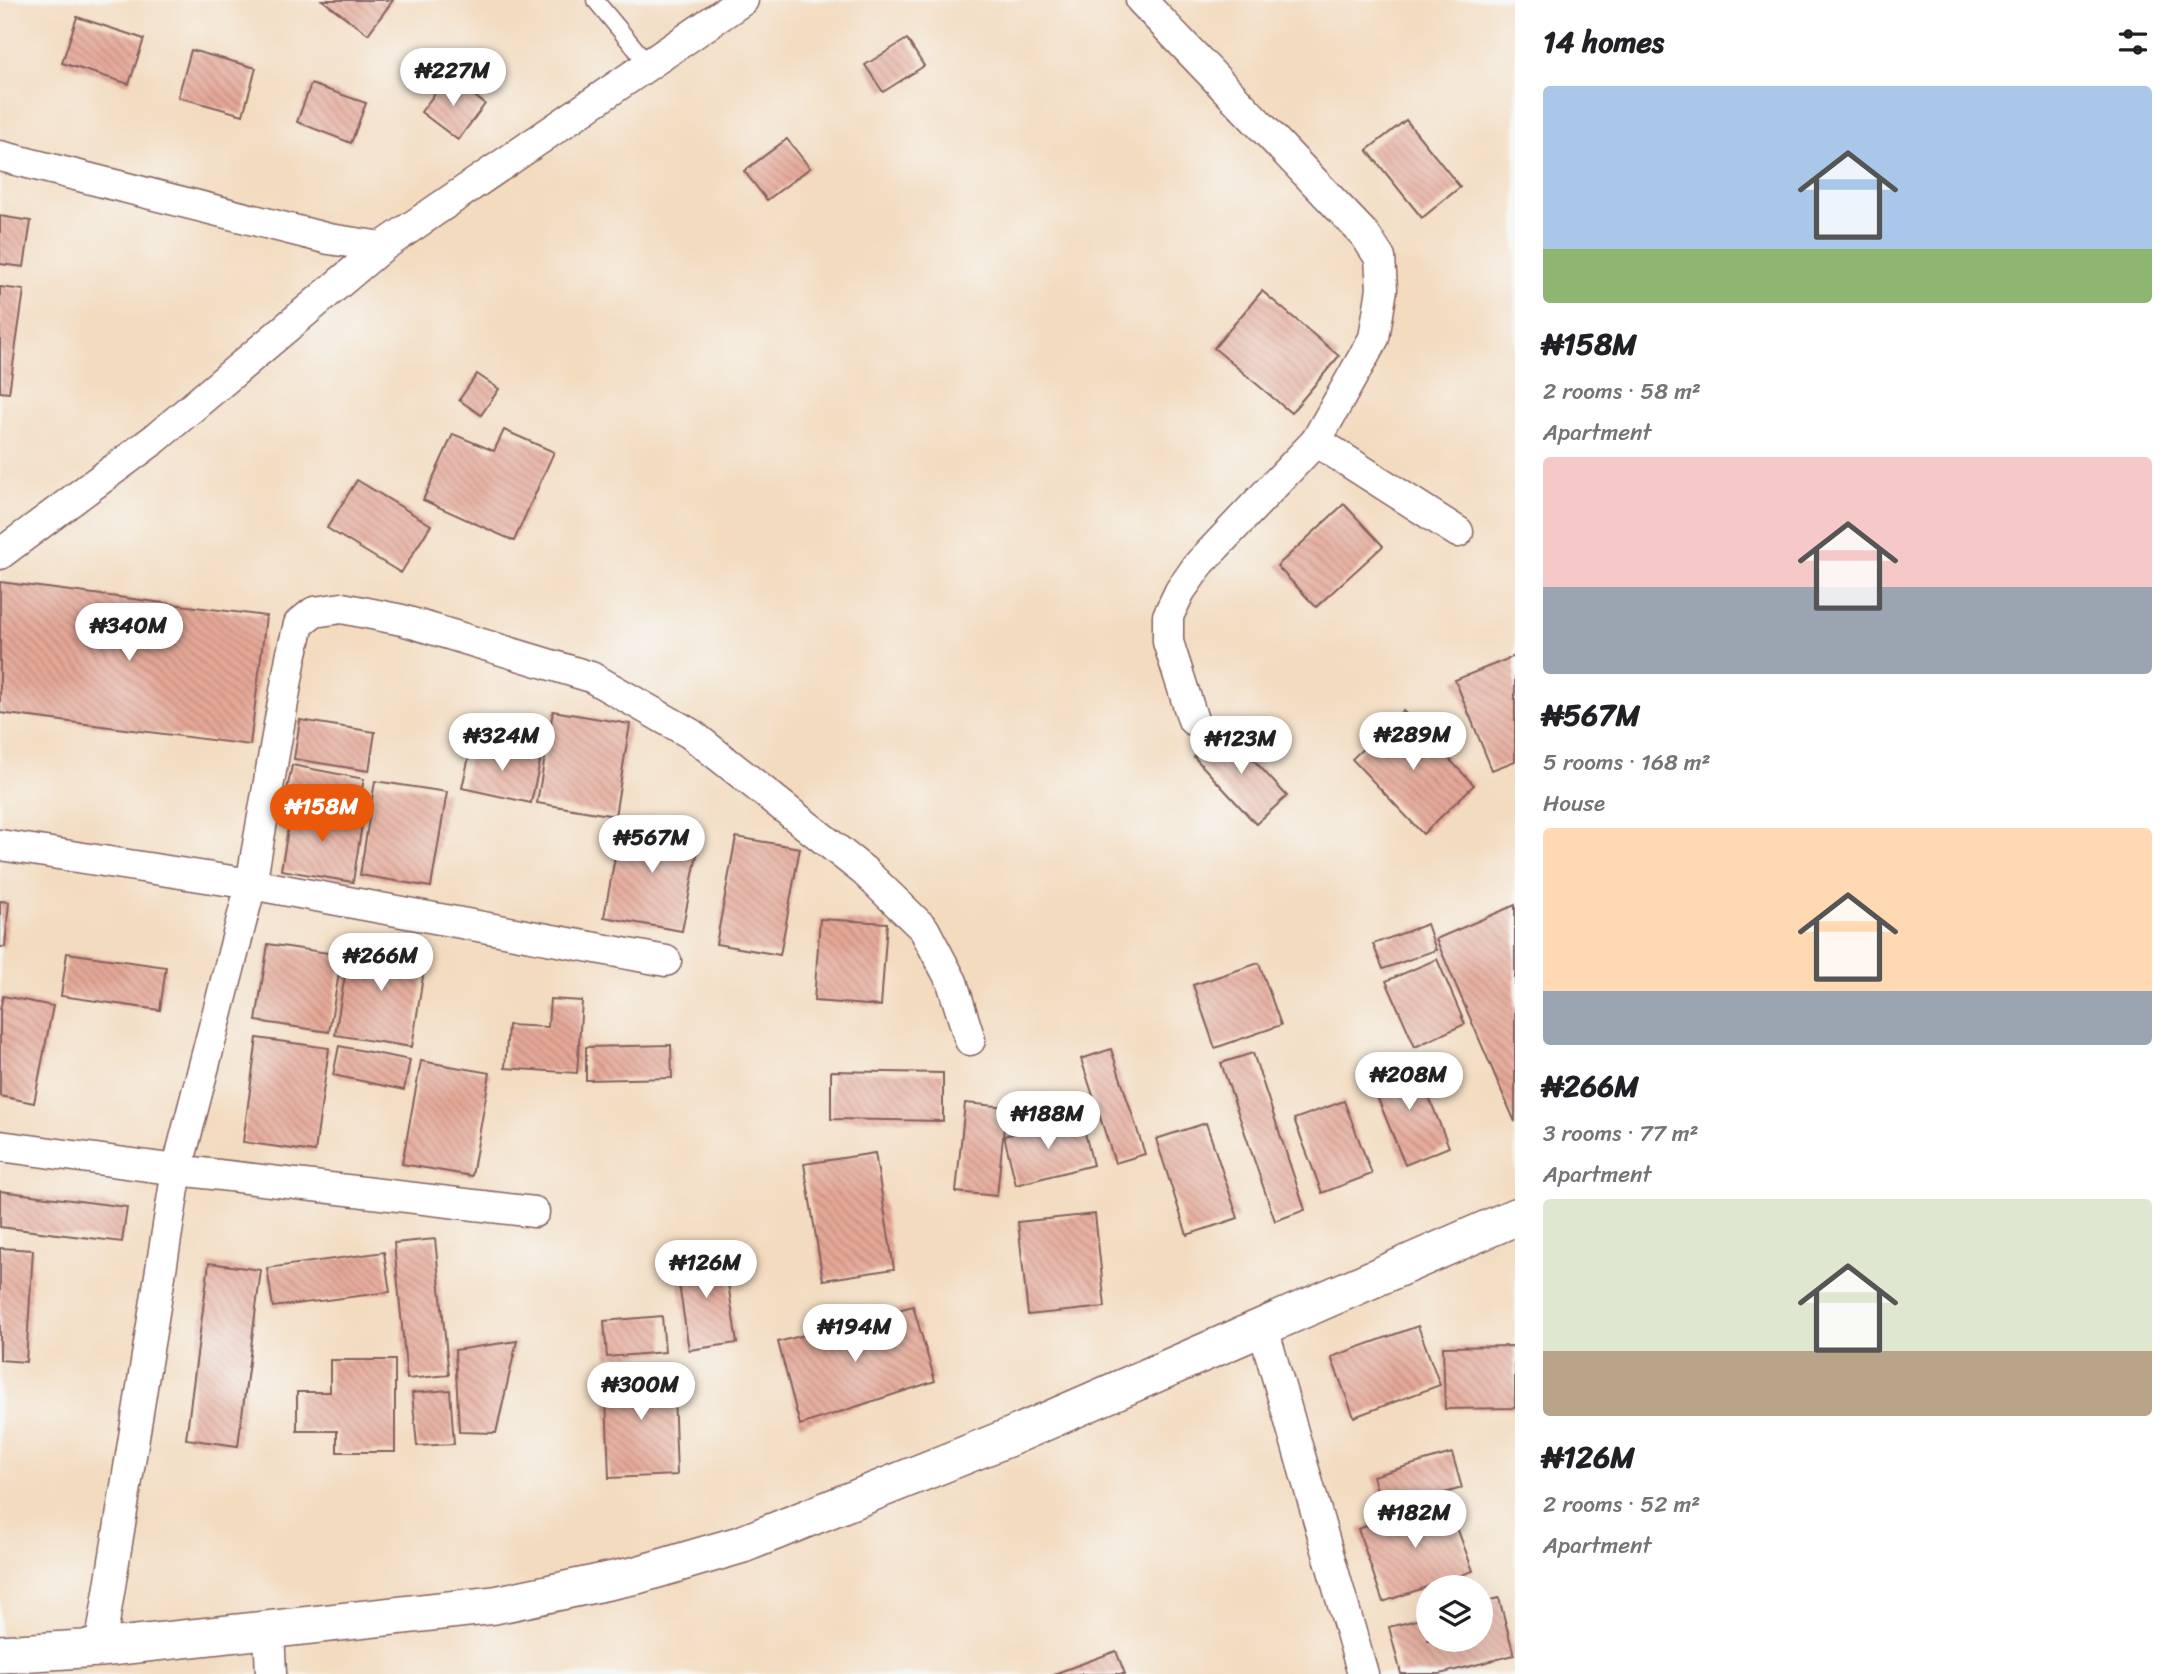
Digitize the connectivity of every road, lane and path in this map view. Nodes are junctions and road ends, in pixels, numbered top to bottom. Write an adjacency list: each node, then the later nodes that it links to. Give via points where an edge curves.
1 (595, 0): 4 (lane)
2 (743, 0): 4 (street)
3 (1140, 0): 7 (street, via 1365,235 1380,258 1382,289 1374,338)
4 (648, 64): 6 (street)
5 (0, 156): 6 (street, via 329,239)
6 (382, 247): 9 (street, via 156,438)
7 (1316, 441): 8 (street); 10 (street, via 1199,564 1168,616 1168,642)
8 (1458, 532)
9 (0, 554)
10 (1193, 720)
11 (0, 845): 12 (street)
12 (251, 884): 13 (street); 14 (street, via 299,624 314,612 342,608 402,620 591,677 691,734 864,871 924,929 953,982); 16 (street)
13 (666, 961)
14 (970, 1040)
15 (0, 1146): 16 (street)
16 (177, 1170): 17 (street); 21 (street)
17 (534, 1212)
18 (1515, 1217): 19 (street)
19 (1263, 1328): 20 (street, via 1010,1437 743,1544 636,1575 495,1605); 24 (street)
20 (269, 1630): 21 (street); 23 (street)
21 (100, 1648): 22 (street)
22 (0, 1654)
23 (271, 1674)
24 (1363, 1674)

